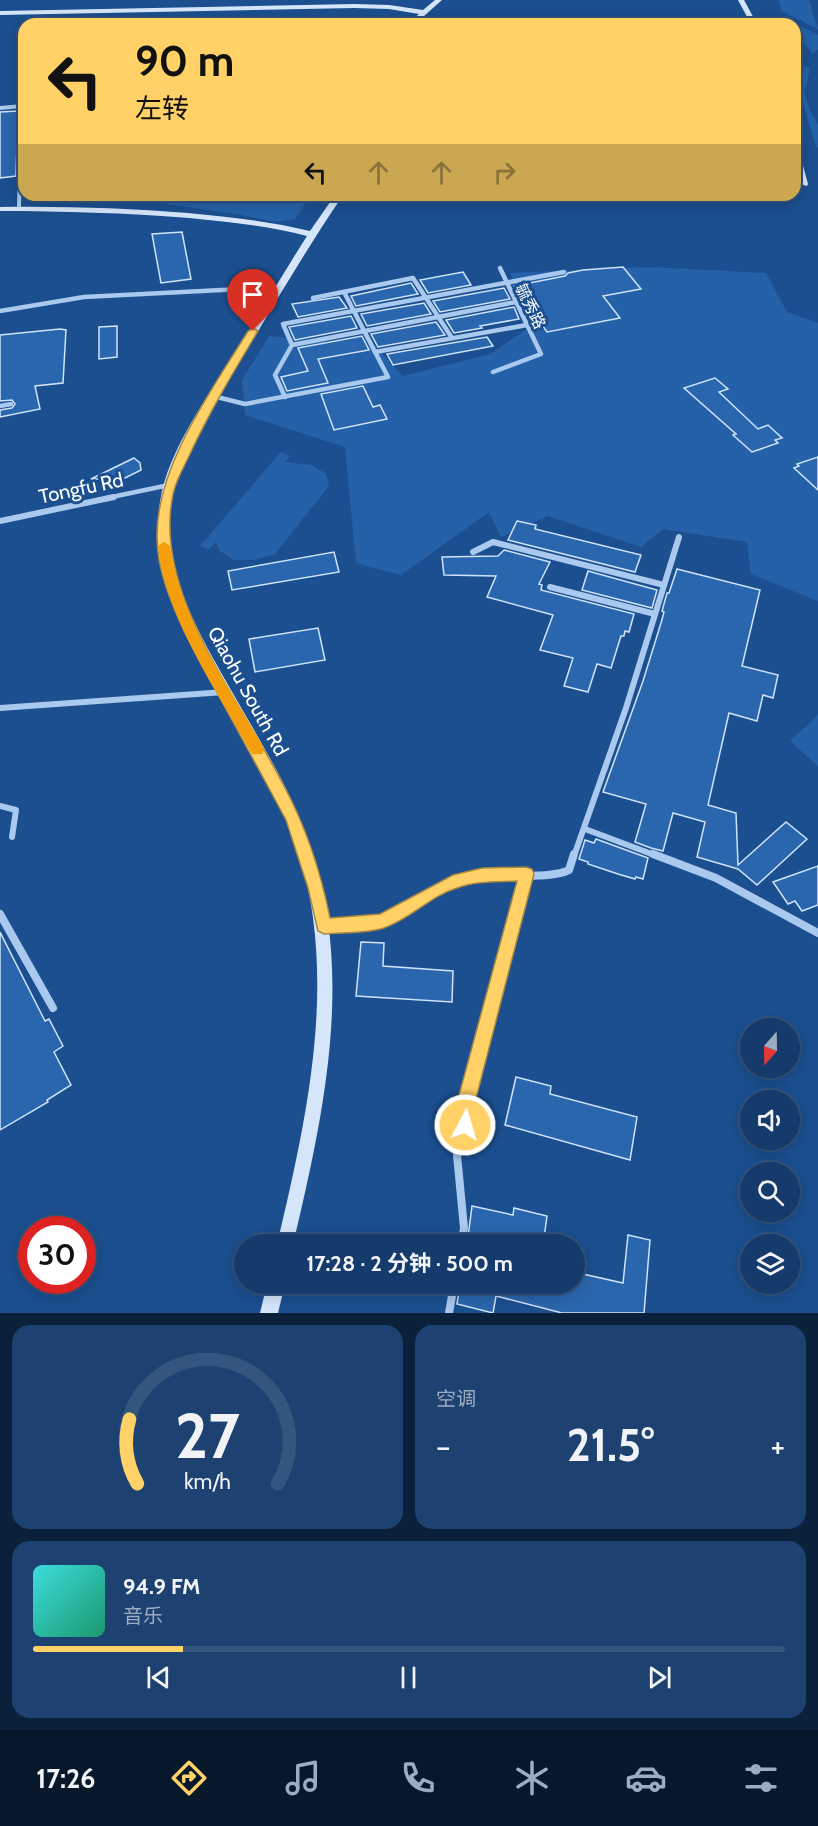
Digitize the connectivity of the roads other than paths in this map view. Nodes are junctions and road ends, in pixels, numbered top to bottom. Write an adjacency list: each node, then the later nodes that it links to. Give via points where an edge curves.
1 (439, 0): 3 (main road)
2 (741, 0): 6 (main road)
3 (422, 12): 4 (main road, via 367,6 262,14); 5 (main road)
4 (0, 13)
5 (416, 18)
6 (751, 18)
7 (18, 106): 8 (street)
8 (0, 108)
9 (801, 173): 10 (main road)
10 (804, 184)
11 (19, 201): 13 (street)
12 (335, 201): 15 (main road, Qiaohu South Rd)
13 (19, 206)
14 (0, 209): 15 (main road, via 169,214 249,222)
15 (311, 234): 19 (main road, Qiaohu South Rd)
16 (500, 268): 18 (street, 毓秀路)
17 (564, 272): 18 (street)
18 (506, 281): 21 (street); 23 (street, 毓秀路)
19 (279, 287): 25 (street, via 75,298); 33 (main road, Qiaohu South Rd)
20 (344, 292): 21 (street, via 414,278); 22 (street); 24 (street)
21 (425, 296): 24 (street); 26 (street)
22 (313, 298)
23 (516, 302): 26 (street); 27 (street, 毓秀路)
24 (354, 310): 28 (street); 30 (street, via 283,324)
25 (0, 311)
26 (438, 316): 28 (street); 29 (street)
27 (527, 325): 29 (street); 32 (street, 毓秀路, via 541,354)
28 (364, 331): 30 (street); 31 (street)
29 (452, 338): 31 (street)
30 (292, 345): 34 (street, via 275,375)
31 (375, 352): 34 (street, via 388,377)
32 (493, 372)
33 (213, 396): 34 (street, via 245,404); 37 (main road, Qiaohu South Rd)
34 (285, 397)
35 (11, 404): 36 (street)
36 (0, 406)
37 (169, 485): 38 (street, Tongfu Rd); 44 (main road, Qiaohu South Rd, via 163,538 166,565 182,612)
38 (0, 521)
39 (679, 537): 41 (street)
40 (473, 552): 41 (street, via 494,542)
41 (664, 585): 43 (street)
42 (550, 587): 43 (street)
43 (655, 614): 47 (street)
44 (225, 692): 45 (street); 51 (main road, Qiaohu South Rd, via 293,820)
45 (0, 708)
46 (0, 806): 48 (street, via 16,810)
47 (585, 829): 49 (street, via 569,870 560,875); 52 (street, via 716,878)
48 (12, 837)
49 (526, 874): 51 (street, via 482,875 453,882 381,922); 55 (street, via 464,1110 465,1125 455,1134)
50 (0, 914): 53 (street)
51 (324, 926): 54 (main road, Qiaohu South Rd, via 327,970 322,1042 311,1122)
52 (818, 933)
53 (53, 1008)
54 (287, 1234)
55 (463, 1234)
56 (274, 1294): 58 (main road)
57 (452, 1294): 59 (street)
58 (269, 1313)
59 (449, 1313)

